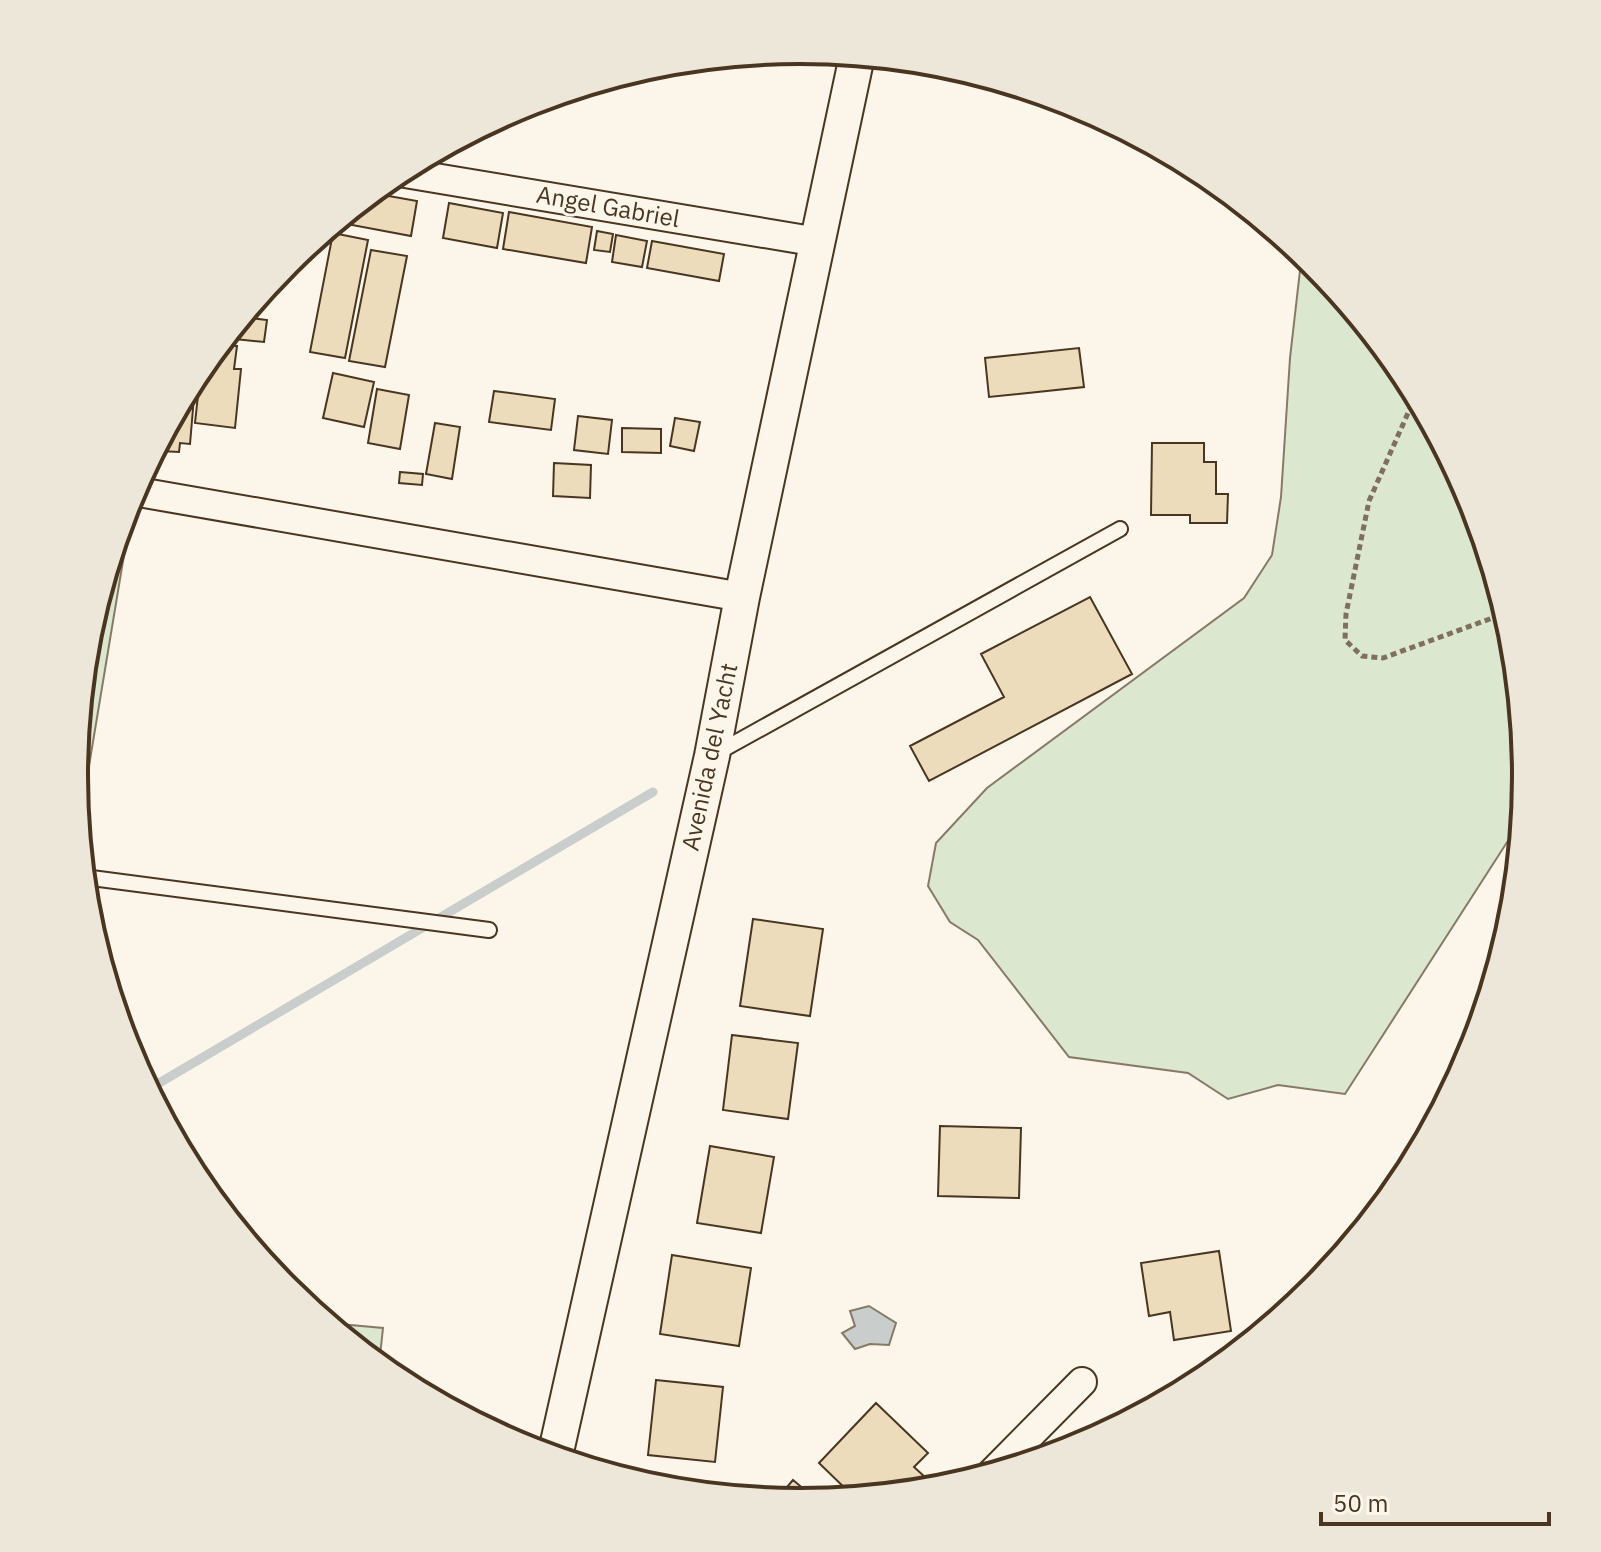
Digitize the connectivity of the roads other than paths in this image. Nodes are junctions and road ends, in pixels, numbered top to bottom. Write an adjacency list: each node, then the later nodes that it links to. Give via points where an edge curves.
1 (855, 67): 3 (street, Avenida del Yacht)
2 (425, 171): 3 (street, Angel Gabriel)
3 (818, 242): 6 (street, Avenida del Yacht)
4 (148, 494): 6 (street)
5 (1120, 529): 7 (lane)
6 (742, 597): 7 (street, Avenida del Yacht)
7 (712, 756): 11 (street, Avenida del Yacht)
8 (96, 879): 9 (lane)
9 (489, 930)
10 (1082, 1382): 12 (street)
11 (558, 1445)
12 (1008, 1457)

